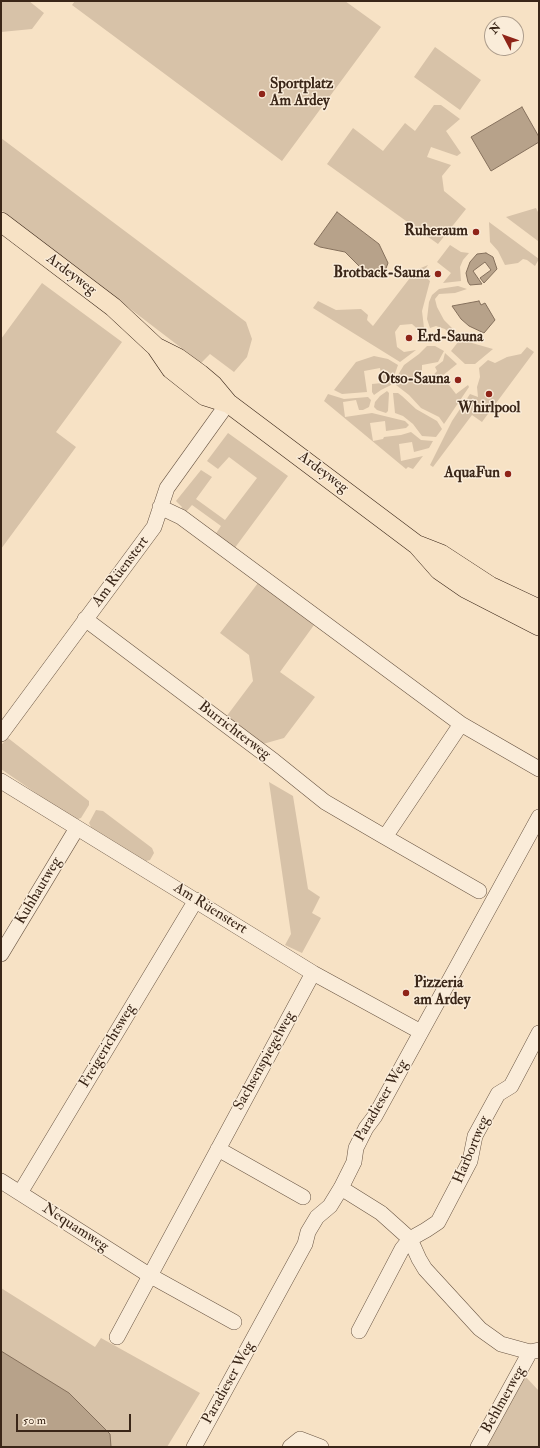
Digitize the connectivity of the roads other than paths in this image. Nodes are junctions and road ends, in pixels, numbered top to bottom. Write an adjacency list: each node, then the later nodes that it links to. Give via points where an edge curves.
1 (1, 222): 2 (main road, Ardeyweg, via 113,307 156,347 171,369 205,396)
2 (228, 403): 3 (street, Am Rüenstert, via 166,488); 4 (main road, Ardeyweg)
3 (160, 507): 6 (street, Am Rüenstert, via 154,527); 8 (street, via 182,517)
4 (417, 545): 5 (main road, Ardeyweg, via 441,554 490,586); 7 (main road, Ardeyweg, via 432,564 465,588)
5 (539, 608)
6 (85, 619): 9 (street, Am Rüenstert); 14 (street, Burrichterweg, via 325,802)
7 (539, 626)
8 (461, 724): 10 (street); 14 (street)
9 (1, 734)
10 (539, 769)
11 (1, 781): 13 (street, Am Rüenstert)
12 (539, 817): 19 (street, Paradieser Weg)
13 (77, 828): 16 (street, Am Rüenstert); 17 (street, Kuhhautweg)
14 (386, 837): 15 (street, Burrichterweg)
15 (479, 891)
16 (196, 900): 18 (street, Am Rüenstert); 24 (street, Freigerichtsweg)
17 (1, 954)
18 (313, 973): 19 (street, Am Rüenstert); 21 (street, Sachsenspiegelweg)
19 (421, 1032): 23 (street, Paradieser Weg, via 356,1148 354,1162)
20 (539, 1033): 26 (street, Harbortweg, via 510,1086 498,1094 475,1136 470,1161 438,1222)
21 (218, 1149): 25 (street); 27 (street, Sachsenspiegelweg)
22 (1, 1181): 24 (street, Nequamweg)
23 (341, 1188): 26 (street, via 381,1213); 32 (street, Paradieser Weg, via 330,1206 314,1222 305,1244)
24 (20, 1193): 27 (street, Nequamweg)
25 (303, 1197)
26 (410, 1238): 29 (street, Harbortweg); 31 (street, via 425,1269 480,1329 501,1344)
27 (149, 1275): 28 (street); 30 (street, Sachsenspiegelweg)
28 (234, 1322)
29 (359, 1331)
30 (117, 1337)
31 (534, 1351): 35 (street, Behlmerweg)
32 (194, 1447)
33 (290, 1447): 34 (street, via 300,1439)
34 (321, 1447)
35 (478, 1447)

